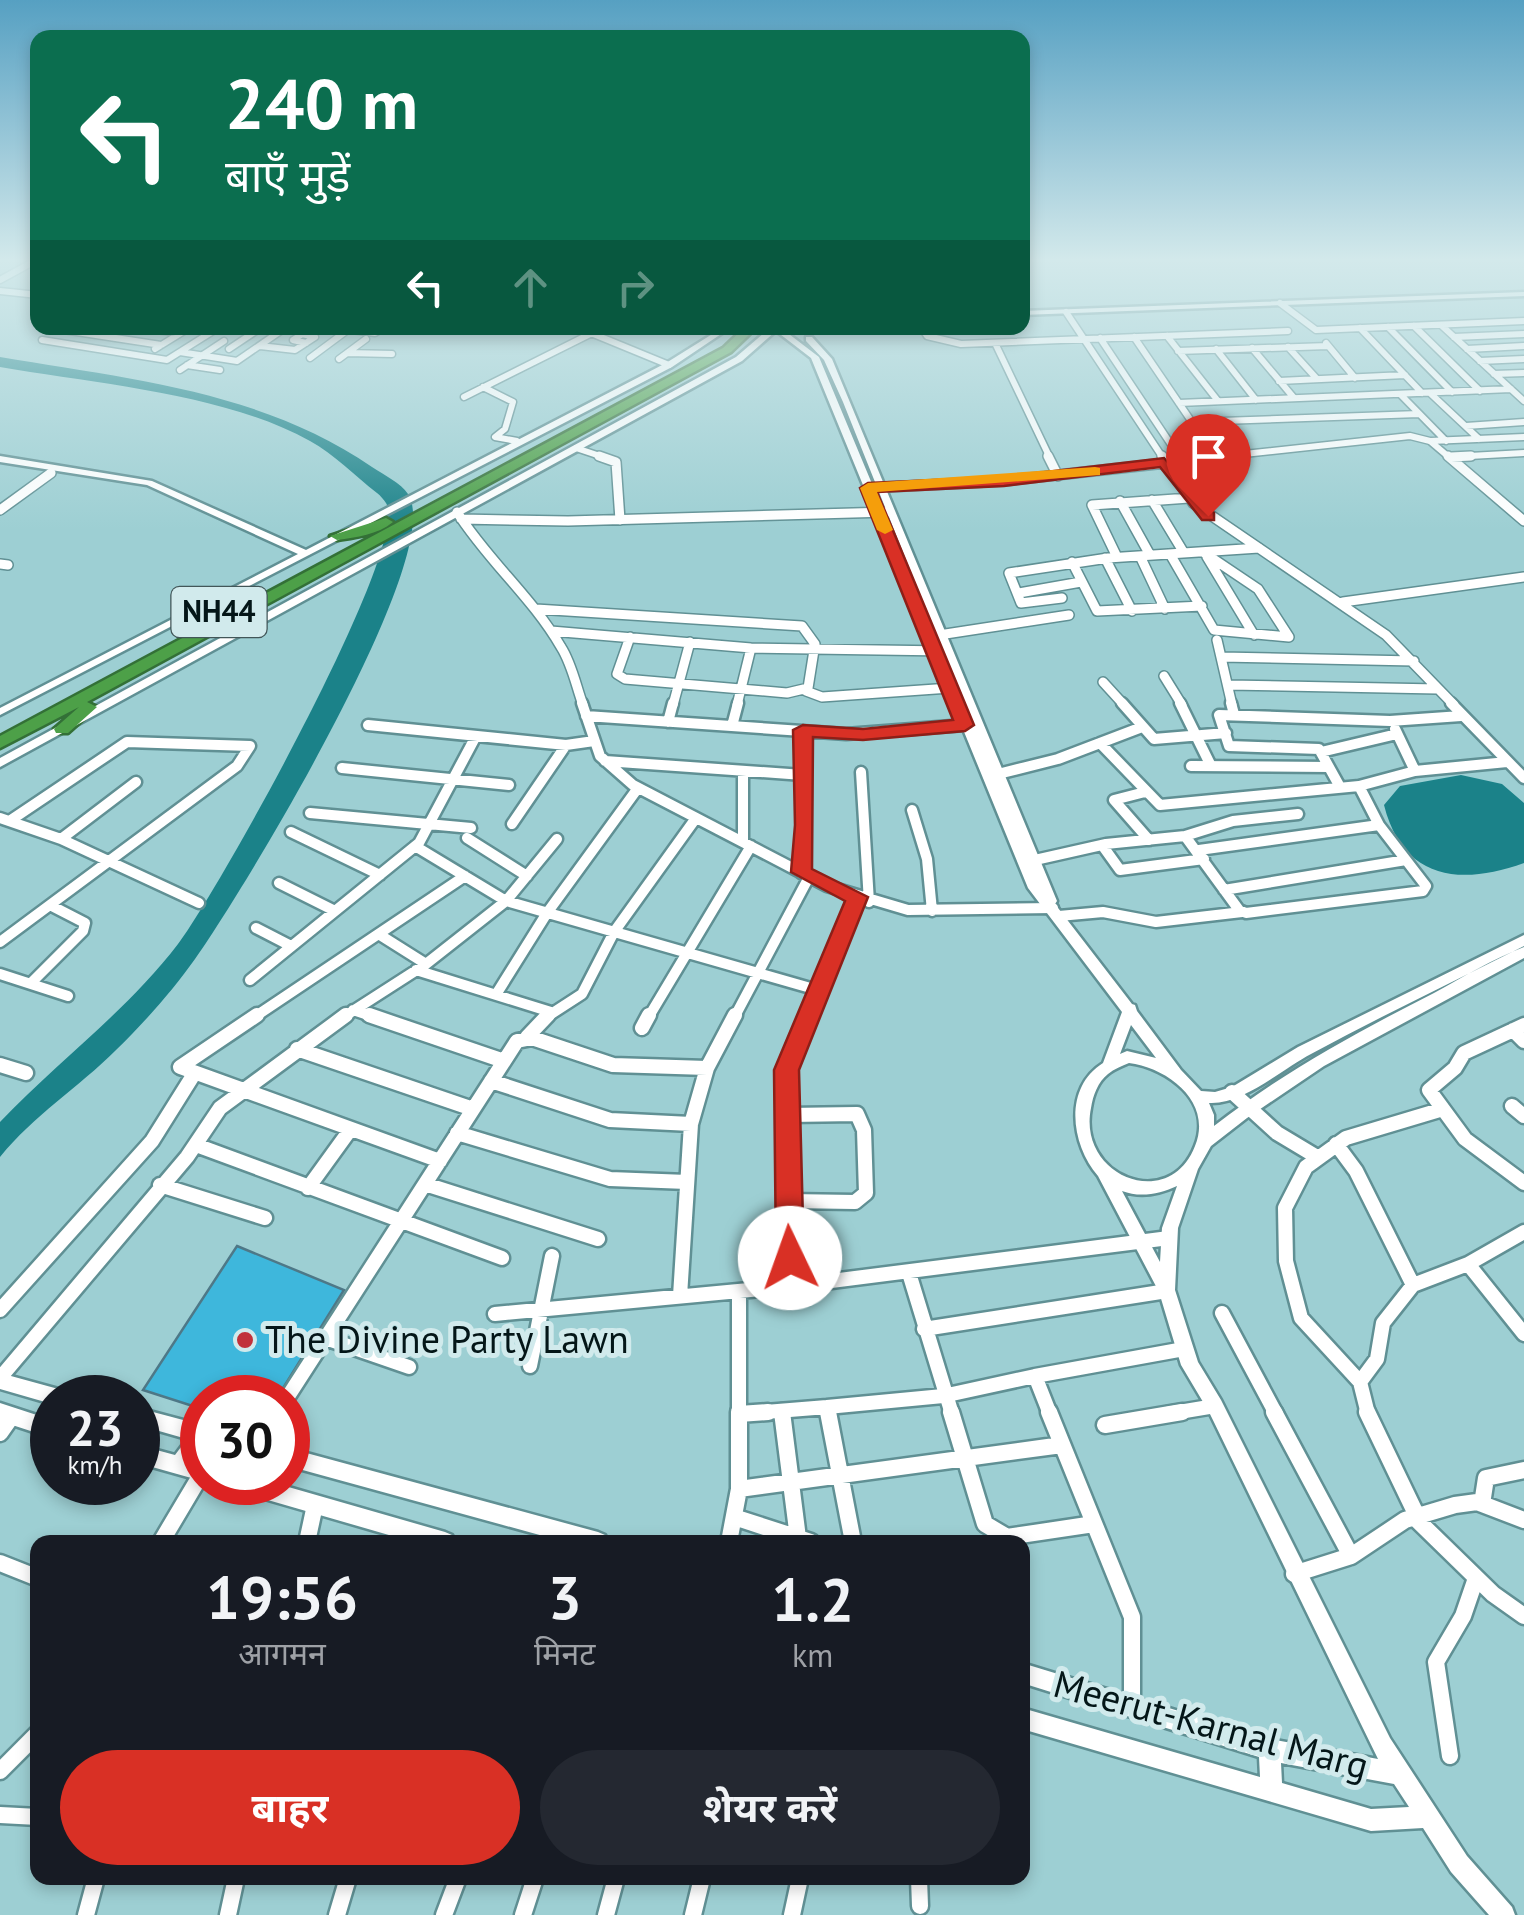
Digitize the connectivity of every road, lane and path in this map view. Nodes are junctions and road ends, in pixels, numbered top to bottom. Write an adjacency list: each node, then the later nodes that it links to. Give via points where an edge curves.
1 (108, 351): 34 (street)
2 (153, 351): 34 (street)
3 (208, 351): 33 (street)
4 (241, 351): 30 (street)
5 (277, 351): 37 (street)
6 (319, 351): 35 (street)
7 (348, 351): 31 (street, via 343,356)
8 (555, 351): 48 (street)
9 (637, 351): 39 (street)
10 (688, 351): 39 (street)
11 (706, 351): 83 (highway, NH44)
12 (723, 351): 83 (highway, NH44)
13 (750, 351): 71 (street)
14 (820, 351): 58 (street)
15 (821, 351): 59 (street)
16 (998, 351): 79 (street)
17 (1092, 351): 77 (street)
18 (1109, 351): 75 (street)
19 (1144, 351): 61 (street)
20 (1179, 351): 60 (street)
21 (1218, 351): 56 (street)
22 (1255, 351): 46 (street)
23 (1292, 351): 45 (street)
24 (1333, 351): 44 (street)
25 (1382, 351): 43 (street)
26 (1412, 351): 51 (street)
27 (1440, 351): 50 (street)
28 (1470, 351): 38 (street)
29 (180, 352): 33 (street); 34 (street, via 169,359)
30 (250, 353): 33 (street, via 236,361)
31 (373, 354): 32 (street)
32 (392, 354)
33 (201, 356): 40 (street, via 183,368)
34 (144, 357)
35 (310, 358)
36 (1524, 359): 38 (street)
37 (266, 360)
38 (1480, 361): 42 (street)
39 (668, 364): 69 (street)
40 (220, 370)
41 (1524, 373): 42 (street)
42 (1494, 374): 49 (street)
43 (1405, 376): 44 (street); 52 (street)
44 (1355, 378): 45 (street)
45 (1318, 380): 46 (street)
46 (1279, 381): 55 (street)
47 (1524, 385): 49 (street)
48 (484, 387): 54 (street); 69 (street, via 513,402 495,437)
49 (1509, 388): 50 (street); 57 (street)
50 (1480, 391): 51 (street)
51 (1452, 392): 52 (street)
52 (1426, 393): 53 (street); 65 (street)
53 (1400, 394): 55 (street); 62 (street)
54 (464, 397)
55 (1294, 398): 56 (street)
56 (1256, 400): 60 (street)
57 (1524, 400)
58 (834, 402): 59 (street); 81 (street)
59 (847, 402): 80 (street)
60 (1218, 402): 61 (street)
61 (1179, 403): 63 (street)
62 (1419, 414): 63 (street); 70 (street)
63 (1192, 422): 73 (street)
64 (1524, 422): 65 (street)
65 (1466, 426): 67 (street)
66 (1524, 437): 67 (street)
67 (1479, 440): 70 (street)
68 (1430, 441): 70 (street); 73 (street, via 1410,436); 74 (street)
69 (517, 442): 83 (street)
70 (1446, 442)
71 (576, 448): 91 (street); 92 (street, via 616,462)
72 (1524, 453): 74 (street)
73 (1215, 456): 75 (street)
74 (1451, 457): 88 (street)
75 (1181, 460): 77 (street)
76 (0, 462): 78 (street); 100 (street, via 149,483)
77 (1164, 462): 79 (street); 82 (street)
78 (51, 473): 86 (street); 100 (street, via 158,495)
79 (1058, 476): 80 (street)
80 (882, 487): 81 (street); 90 (street)
81 (868, 488): 89 (street)
82 (1189, 498): 84 (street); 96 (street)
83 (428, 500): 94 (highway, NH44); 94 (street)
84 (1152, 500): 85 (street); 97 (street)
85 (1120, 502): 101 (street); 102 (street, via 1090,506)
86 (0, 510)
87 (1524, 510): 88 (street)
88 (1513, 511): 93 (street)
89 (878, 512): 90 (street); 92 (street); 126 (street)
90 (893, 512): 117 (street)
91 (459, 515): 92 (street); 111 (street, via 479,547); 149 (street)
92 (620, 520)
93 (1524, 521)
94 (371, 530): 95 (highway); 120 (highway, NH44); 137 (highway, NH44)
95 (337, 536): 100 (street)
96 (1259, 548): 98 (street); 109 (street)
97 (1184, 553): 98 (street); 99 (street)
98 (1205, 553): 118 (street); 118 (street, via 1258,589 1290,634)
99 (1170, 554): 101 (street); 110 (street)
100 (300, 555): 138 (street)
101 (1145, 555): 102 (street); 112 (street)
102 (1116, 557): 103 (street)
103 (1105, 558): 104 (street); 113 (street)
104 (1072, 562): 106 (street); 107 (street, via 1010,571)
105 (1524, 577): 109 (street)
106 (1081, 582): 107 (street); 113 (street, via 1098,612)
107 (1019, 593): 108 (street, via 1021,603)
108 (1062, 598)
109 (1342, 602): 128 (street)
110 (1202, 606): 112 (street); 118 (street, via 1214,630)
111 (536, 608): 115 (street); 116 (street)
112 (1165, 608): 113 (street)
113 (1132, 610)
114 (1069, 615): 117 (street)
115 (737, 622): 123 (street); 125 (street, via 802,626 812,634)
116 (551, 631): 119 (street); 140 (street)
117 (939, 635): 126 (street)
118 (1254, 635)
119 (630, 637): 122 (street); 131 (street, via 618,678)
120 (190, 640): 137 (highway, NH44); 149 (highway)
121 (1216, 640): 127 (street)
122 (690, 642): 123 (street); 131 (street)
123 (729, 646): 124 (street)
124 (752, 648): 125 (street); 133 (street)
125 (812, 650): 126 (street); 136 (street)
126 (940, 651): 134 (street); 171 (street)
127 (1221, 657): 128 (street); 132 (street)
128 (1414, 662): 135 (street)
129 (1164, 676): 154 (street)
130 (1103, 682): 147 (street)
131 (680, 683): 133 (street); 143 (street)
132 (1228, 684): 135 (street); 139 (street)
133 (741, 688): 136 (street); 146 (street)
134 (950, 688): 136 (street, via 822,697); 144 (street)
135 (1438, 689): 141 (street)
136 (806, 691)
137 (73, 696): 148 (highway, NH44); 156 (highway, NH44)
138 (0, 712)
139 (1234, 714): 142 (street); 151 (street, via 1219,714)
140 (586, 716): 143 (street); 155 (street)
141 (1461, 716): 142 (street); 162 (street)
142 (1390, 721): 152 (street)
143 (668, 722): 146 (street)
144 (965, 725): 150 (street, via 863,734); 171 (street)
145 (368, 726): 153 (street)
146 (732, 726): 150 (street)
147 (1142, 727): 154 (street, via 1157,740); 157 (street)
148 (0, 728)
149 (62, 728): 161 (street)
150 (803, 730): 170 (street)
151 (1226, 733): 154 (street); 159 (street, via 1230,746)
152 (1397, 734): 159 (street); 167 (street)
153 (476, 736): 158 (street); 173 (street)
154 (1200, 736): 164 (street)
155 (594, 741): 158 (street); 160 (street)
156 (0, 743)
157 (1100, 743): 171 (street); 179 (street)
158 (566, 746): 186 (street)
159 (1321, 752): 165 (street)
160 (605, 761): 168 (street); 178 (street)
161 (0, 762)
162 (1507, 762): 167 (street); 172 (street)
163 (1190, 766): 164 (street)
164 (1211, 766): 165 (street)
165 (1329, 767): 177 (street)
166 (342, 768): 173 (street)
167 (1415, 771): 176 (street)
168 (743, 772): 170 (street); 193 (street)
169 (862, 772): 206 (street)
170 (803, 776): 201 (street)
171 (991, 776): 198 (street); 210 (street, via 1035,888)
172 (1524, 778)
173 (453, 780): 175 (street); 185 (street)
174 (136, 782): 190 (street)
175 (509, 785)
176 (1359, 786): 177 (street); 187 (street)
177 (1340, 787): 179 (street, via 1160,804)
178 (638, 788): 183 (street); 214 (street)
179 (1145, 792): 192 (street, via 1114,800)
180 (912, 810): 212 (street, via 927,859)
181 (310, 813): 185 (street)
182 (1298, 814): 189 (street, via 1233,821)
183 (696, 818): 193 (street); 216 (street)
184 (6, 819): 190 (street); 197 (street, via 127,742 250,746 238,766)
185 (429, 824): 195 (street); 203 (street, via 469,833)
186 (512, 824)
187 (1379, 825): 196 (street); 199 (street)
188 (291, 832): 200 (street)
189 (1185, 836): 192 (street); 196 (street)
190 (62, 839): 197 (street)
191 (557, 840): 203 (street)
192 (1149, 840): 194 (street)
193 (747, 843): 201 (street); 222 (street)
194 (1102, 845): 196 (street, via 1120,870); 198 (street)
195 (415, 846): 200 (street); 202 (street)
196 (1201, 855): 205 (street)
197 (109, 860): 208 (street); 209 (street)
198 (1035, 860): 210 (street)
199 (1406, 860): 205 (street); 213 (street, via 1426,886 1423,891)
200 (380, 874): 211 (street)
201 (805, 874): 206 (street); 225 (street)
202 (465, 876): 207 (street); 217 (street)
203 (526, 876): 207 (street)
204 (279, 884): 211 (street)
205 (1224, 890): 213 (street)
206 (863, 899): 212 (street); 228 (street)
207 (506, 901): 214 (street); 223 (street)
208 (199, 903)
209 (50, 905): 219 (street); 227 (street, via 86,922)
210 (1054, 910): 212 (street); 213 (street, via 1156,922); 231 (street)
211 (335, 911): 220 (street)
212 (932, 911)
213 (1242, 912)
214 (547, 913): 216 (street); 229 (street)
215 (256, 928): 220 (street)
216 (614, 932): 222 (street); 233 (street, via 582,994)
217 (380, 936): 223 (street); 245 (street, via 180,1067)
218 (1524, 940): 248 (street)
219 (0, 942)
220 (291, 946): 226 (street)
221 (1524, 952): 250 (street, via 1326,1056)
222 (686, 953): 225 (street); 235 (street)
223 (421, 967): 229 (street); 232 (street)
224 (0, 974): 227 (street)
225 (757, 974): 228 (street); 242 (street)
226 (250, 980)
227 (31, 982): 230 (street)
228 (821, 991): 254 (street, via 790,1058)
229 (497, 993): 233 (street)
230 (68, 996)
231 (1130, 1009): 240 (street); 243 (street)
232 (353, 1010): 238 (street); 239 (street)
233 (551, 1012): 236 (street)
234 (1518, 1027): 237 (street); 253 (street, via 1464,1053 1432,1086)
235 (642, 1028)
236 (527, 1037): 239 (street); 242 (street, via 613,1065)
237 (1524, 1041)
238 (297, 1050): 247 (street); 252 (street)
239 (504, 1061): 246 (street)
240 (1110, 1062): 243 (street, via 1144,1057); 265 (street, via 1081,1101 1082,1128)
241 (0, 1065): 244 (street)
242 (707, 1068): 256 (street)
243 (1174, 1070): 249 (street)
244 (26, 1073)
245 (194, 1074): 247 (street); 288 (street, via 152,1141)
246 (491, 1081): 252 (street); 256 (street, via 610,1120)
247 (238, 1091): 257 (street); 261 (street)
248 (1232, 1092): 249 (street); 250 (street)
249 (1197, 1096): 259 (street)
250 (1247, 1106): 259 (street); 262 (street)
251 (1512, 1106): 255 (street)
252 (473, 1109): 258 (street)
253 (1443, 1109): 260 (street); 267 (street, via 1483,1155)
254 (789, 1115): 271 (street); 271 (street, via 857,1114 864,1130 866,1192 855,1202)
255 (1524, 1116)
256 (691, 1124): 266 (street)
257 (350, 1130): 263 (street); 270 (street)
258 (457, 1133): 263 (street); 266 (street, via 610,1180)
259 (1205, 1142): 264 (street)
260 (1336, 1144): 262 (street); 283 (street)
261 (196, 1145): 269 (street); 270 (street)
262 (1317, 1157): 300 (street, via 1285,1208 1286,1261 1306,1326)
263 (440, 1161): 268 (street)
264 (1192, 1169): 265 (street, via 1145,1190); 275 (street)
265 (1106, 1177): 277 (street)
266 (688, 1182): 286 (street)
267 (1524, 1183)
268 (424, 1184): 273 (street); 276 (street)
269 (160, 1185): 272 (street); 299 (street)
270 (308, 1188): 273 (street)
271 (788, 1201): 282 (street)
272 (265, 1218)
273 (401, 1221): 279 (street); 293 (street)
274 (1524, 1232): 280 (street)
275 (1169, 1238): 277 (street); 285 (street)
276 (598, 1240)
277 (1139, 1242): 281 (street); 285 (street)
278 (552, 1256): 287 (street)
279 (502, 1258)
280 (1468, 1264): 283 (street); 292 (street)
281 (909, 1272): 282 (street); 291 (street)
282 (792, 1286): 284 (street)
283 (1413, 1286): 300 (street, via 1382,1322 1377,1359)
284 (738, 1291): 286 (street); 307 (street)
285 (1167, 1291): 291 (street); 294 (street)
286 (680, 1296): 287 (street)
287 (541, 1309): 290 (street); 295 (street)
288 (0, 1310)
289 (1222, 1313): 338 (street)
290 (494, 1314)
291 (924, 1329): 302 (street)
292 (1524, 1334)
293 (325, 1338): 296 (street); 297 (street)
294 (1184, 1348): 298 (street); 303 (street)
295 (530, 1366)
296 (409, 1367)
297 (302, 1375)
298 (1034, 1376): 302 (street); 311 (street)
299 (0, 1380): 301 (street)
300 (1360, 1382): 325 (street, via 1369,1418)
301 (30, 1389)
302 (943, 1396): 304 (street); 312 (street)
303 (1215, 1406): 309 (street); 340 (street)
304 (828, 1408): 305 (street); 317 (street)
305 (782, 1411): 307 (street); 318 (street)
306 (6, 1414): 308 (street); 310 (street)
307 (739, 1414): 319 (street)
308 (30, 1422)
309 (1105, 1424)
310 (0, 1432)
311 (1062, 1445): 312 (street); 327 (street)
312 (963, 1458): 317 (street); 336 (street, via 984,1524)
313 (160, 1460): 315 (street)
314 (310, 1463): 331 (street)
315 (179, 1466)
316 (1524, 1470): 321 (street, via 1486,1478)
317 (840, 1474): 318 (street); 335 (street)
318 (791, 1482): 319 (street); 334 (street)
319 (739, 1489): 324 (street)
320 (310, 1504): 323 (street)
321 (1482, 1504): 325 (street); 326 (street)
322 (183, 1505): 328 (street)
323 (315, 1505): 329 (street); 330 (street)
324 (734, 1516): 332 (street); 333 (street)
325 (1415, 1516): 338 (street); 342 (street)
326 (1524, 1520)
327 (1094, 1524): 337 (street); 345 (street, via 1132,1617)
328 (164, 1535)
329 (309, 1535)
330 (421, 1535)
331 (567, 1535)
332 (730, 1535)
333 (789, 1535)
334 (803, 1535)
335 (852, 1535)
336 (1002, 1535)
337 (1013, 1535)
338 (1350, 1556): 340 (street)
339 (0, 1563): 341 (street)
340 (1294, 1574): 351 (street)
341 (30, 1575)
342 (1475, 1581): 343 (street); 349 (street, via 1436,1662)
343 (1524, 1616)
344 (1030, 1676): 345 (street, Meerut-Karnal Marg)
345 (1132, 1708): 348 (street, Meerut-Karnal Marg)
346 (1030, 1720): 352 (street, Meerut-Karnal Marg)
347 (30, 1740): 350 (street)
348 (1270, 1750): 351 (street, Meerut-Karnal Marg); 352 (street)
349 (1450, 1756)
350 (3, 1763)
351 (1400, 1774): 355 (street)
352 (1271, 1792): 355 (street, Meerut-Karnal Marg, via 1371,1820)
353 (0, 1815): 354 (street)
354 (30, 1817)
355 (1427, 1817): 374 (street)
356 (94, 1885): 366 (street)
357 (234, 1885): 367 (street)
358 (346, 1885): 368 (street)
359 (455, 1885): 369 (street)
360 (533, 1885): 370 (street)
361 (614, 1885): 371 (street)
362 (700, 1885): 372 (street)
363 (798, 1885): 373 (street)
364 (918, 1885): 365 (street)
365 (920, 1906)
366 (86, 1915)
367 (228, 1915)
368 (336, 1915)
369 (444, 1915)
370 (523, 1915)
371 (606, 1915)
372 (693, 1915)
373 (792, 1915)
374 (1504, 1915)

